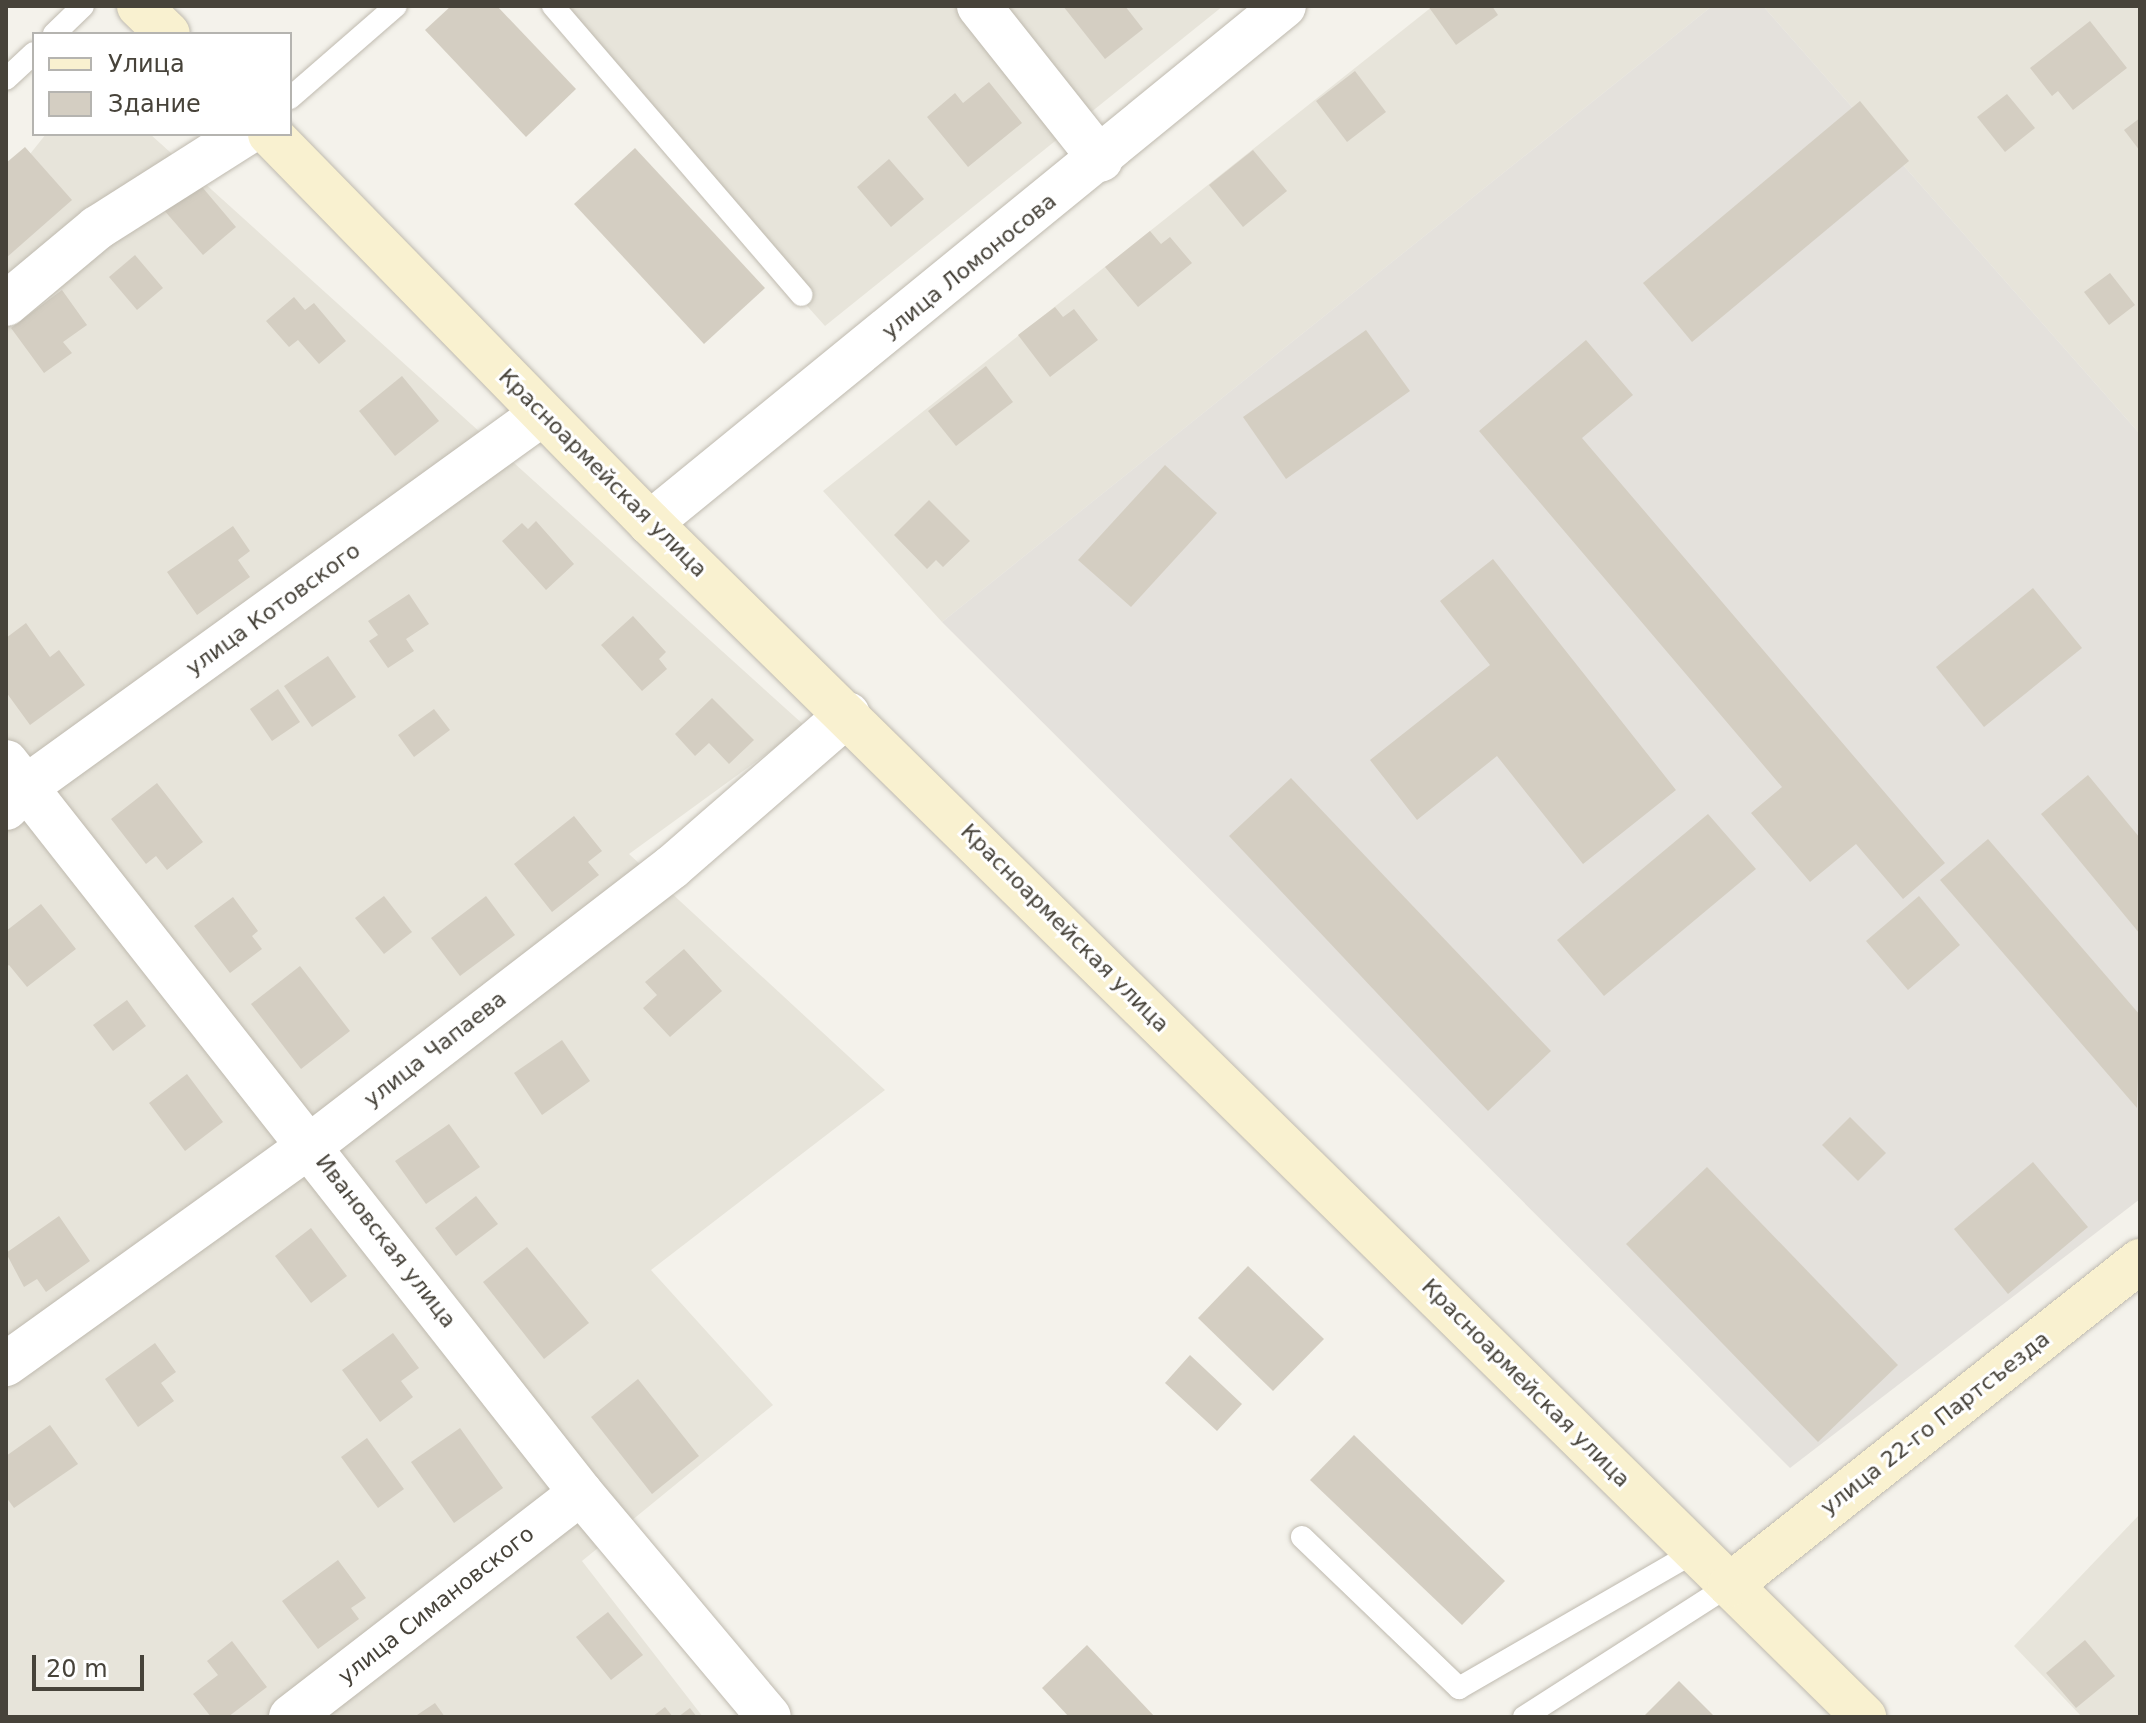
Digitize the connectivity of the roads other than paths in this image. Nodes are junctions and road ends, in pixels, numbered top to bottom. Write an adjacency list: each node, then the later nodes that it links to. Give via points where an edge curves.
1 (83, 6): 7 (lane)
2 (139, 6): 8 (street)
3 (396, 6): 11 (lane)
4 (553, 6): 15 (lane)
5 (979, 6): 14 (street)
6 (1284, 6): 14 (street, улица Ломоносова)
7 (56, 32)
8 (166, 32)
9 (32, 55): 10 (lane)
10 (6, 79)
11 (292, 96)
12 (242, 136): 16 (street, via 97,228)
13 (272, 136): 17 (street, Красноармейская улица)
14 (1101, 160): 18 (street, улица Ломоносова)
15 (802, 295)
16 (6, 304)
17 (542, 414): 18 (street, Красноармейская улица); 20 (street, улица Котовского)
18 (650, 523): 19 (street, Красноармейская улица)
19 (848, 714): 21 (street, улица Чапаева, via 672,867); 26 (street, Красноармейская улица)
20 (13, 786): 21 (street, Ивановская улица)
21 (311, 1145): 23 (street, улица Чапаева); 24 (street, Ивановская улица)
22 (2140, 1261): 27 (street, улица 22-го Партсъезда)
23 (6, 1364)
24 (581, 1493): 28 (street, улица Симановского); 29 (street, Ивановская улица)
25 (1302, 1537): 26 (lane, via 1459,1688)
26 (1696, 1551): 27 (street, Красноармейская улица)
27 (1730, 1585): 30 (lane); 31 (street, Красноармейская улица)
28 (291, 1717)
29 (769, 1717)
30 (1524, 1717)
31 (1864, 1717)

